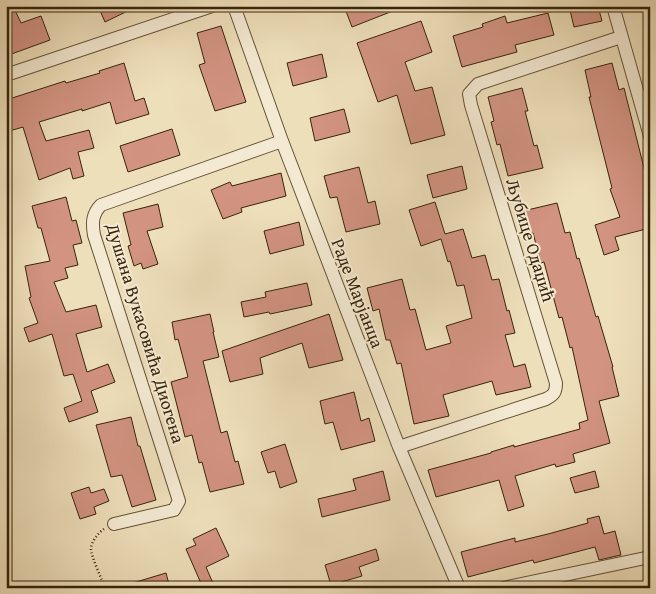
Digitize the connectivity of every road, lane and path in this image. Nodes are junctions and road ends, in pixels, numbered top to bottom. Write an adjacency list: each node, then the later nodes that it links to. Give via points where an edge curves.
1 (212, 6): 5 (street)
2 (234, 6): 7 (street, Раде Марјанца)
3 (613, 6): 4 (street)
4 (621, 37): 6 (street); 8 (street, Љубице Одаџић, via 478,84 469,94 556,391 546,399)
5 (6, 75)
6 (650, 136)
7 (282, 142): 8 (street, Раде Марјанца); 9 (street, Душана Вукасовића Диогена, via 101,205 94,215 94,235 179,501 174,510)
8 (399, 447): 12 (street, Раде Марјанца)
9 (114, 524): 11 (path, via 100,531 90,550)
10 (650, 557): 13 (street)
11 (105, 588)
12 (459, 588)
13 (504, 588)

